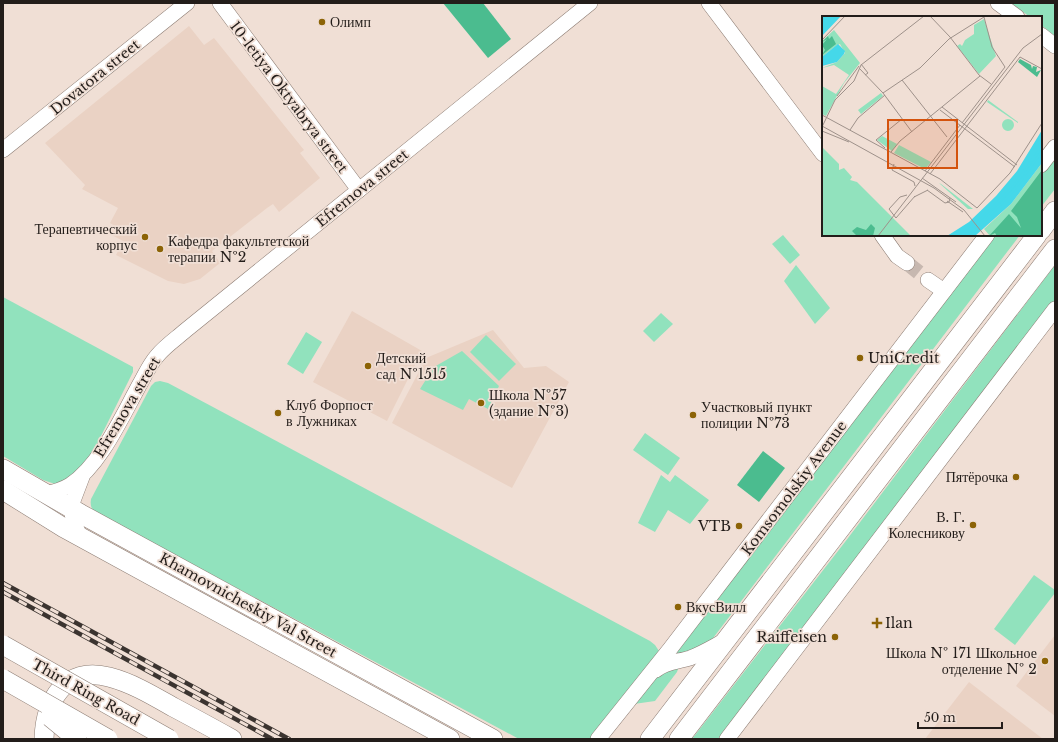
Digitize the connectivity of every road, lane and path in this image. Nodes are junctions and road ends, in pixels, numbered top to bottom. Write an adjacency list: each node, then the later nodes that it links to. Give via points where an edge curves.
1 (187, 3): 9 (street, Dovatora street)
2 (220, 3): 13 (street, 10-letiya Oktyabrya street)
3 (590, 3): 13 (street, Efremova street)
4 (710, 3): 11 (street)
5 (998, 3): 6 (street)
6 (1016, 16)
7 (1042, 36): 8 (street)
8 (1055, 46)
9 (6, 142)
10 (1055, 147): 12 (street)
11 (822, 153)
12 (1042, 164)
13 (359, 190): 24 (street, Efremova street, via 157,356 106,444)
14 (1055, 211): 15 (main road)
15 (1042, 229)
16 (883, 236): 20 (street, via 897,256)
17 (986, 236): 22 (street, Komsomolskiy Avenue)
18 (1036, 236): 30 (main road)
19 (1055, 249): 43 (main road)
20 (907, 264)
21 (928, 280): 22 (street)
22 (944, 292): 32 (street, Komsomolskiy Avenue)
23 (1055, 309): 44 (street)
24 (89, 468): 27 (street, Efremova street, via 69,485); 28 (street, Efremova street)
25 (3, 469): 27 (main road, Khamovnicheskiy Val Street)
26 (3, 490): 29 (main road, Khamovnicheskiy Val Street)
27 (45, 494): 28 (main road, Khamovnicheskiy Val Street)
28 (76, 512): 29 (street, Efremova street); 40 (main road, Khamovnicheskiy Val Street)
29 (79, 535): 39 (main road, Khamovnicheskiy Val Street)
30 (728, 638): 32 (street, via 706,652 665,664); 42 (main road)
31 (3, 645): 37 (main road, Third Ring Road, bridge)
32 (648, 677): 41 (street, Komsomolskiy Avenue)
33 (3, 680): 35 (main road, bridge); 36 (main road, bridge)
34 (44, 739): 38 (main road, via 50,706 56,693 70,680 86,675 108,676 136,686)
35 (77, 739)
36 (108, 739)
37 (169, 739)
38 (232, 739)
39 (450, 739)
40 (493, 739)
41 (598, 739)
42 (650, 739)
43 (679, 739)
44 (727, 739)

